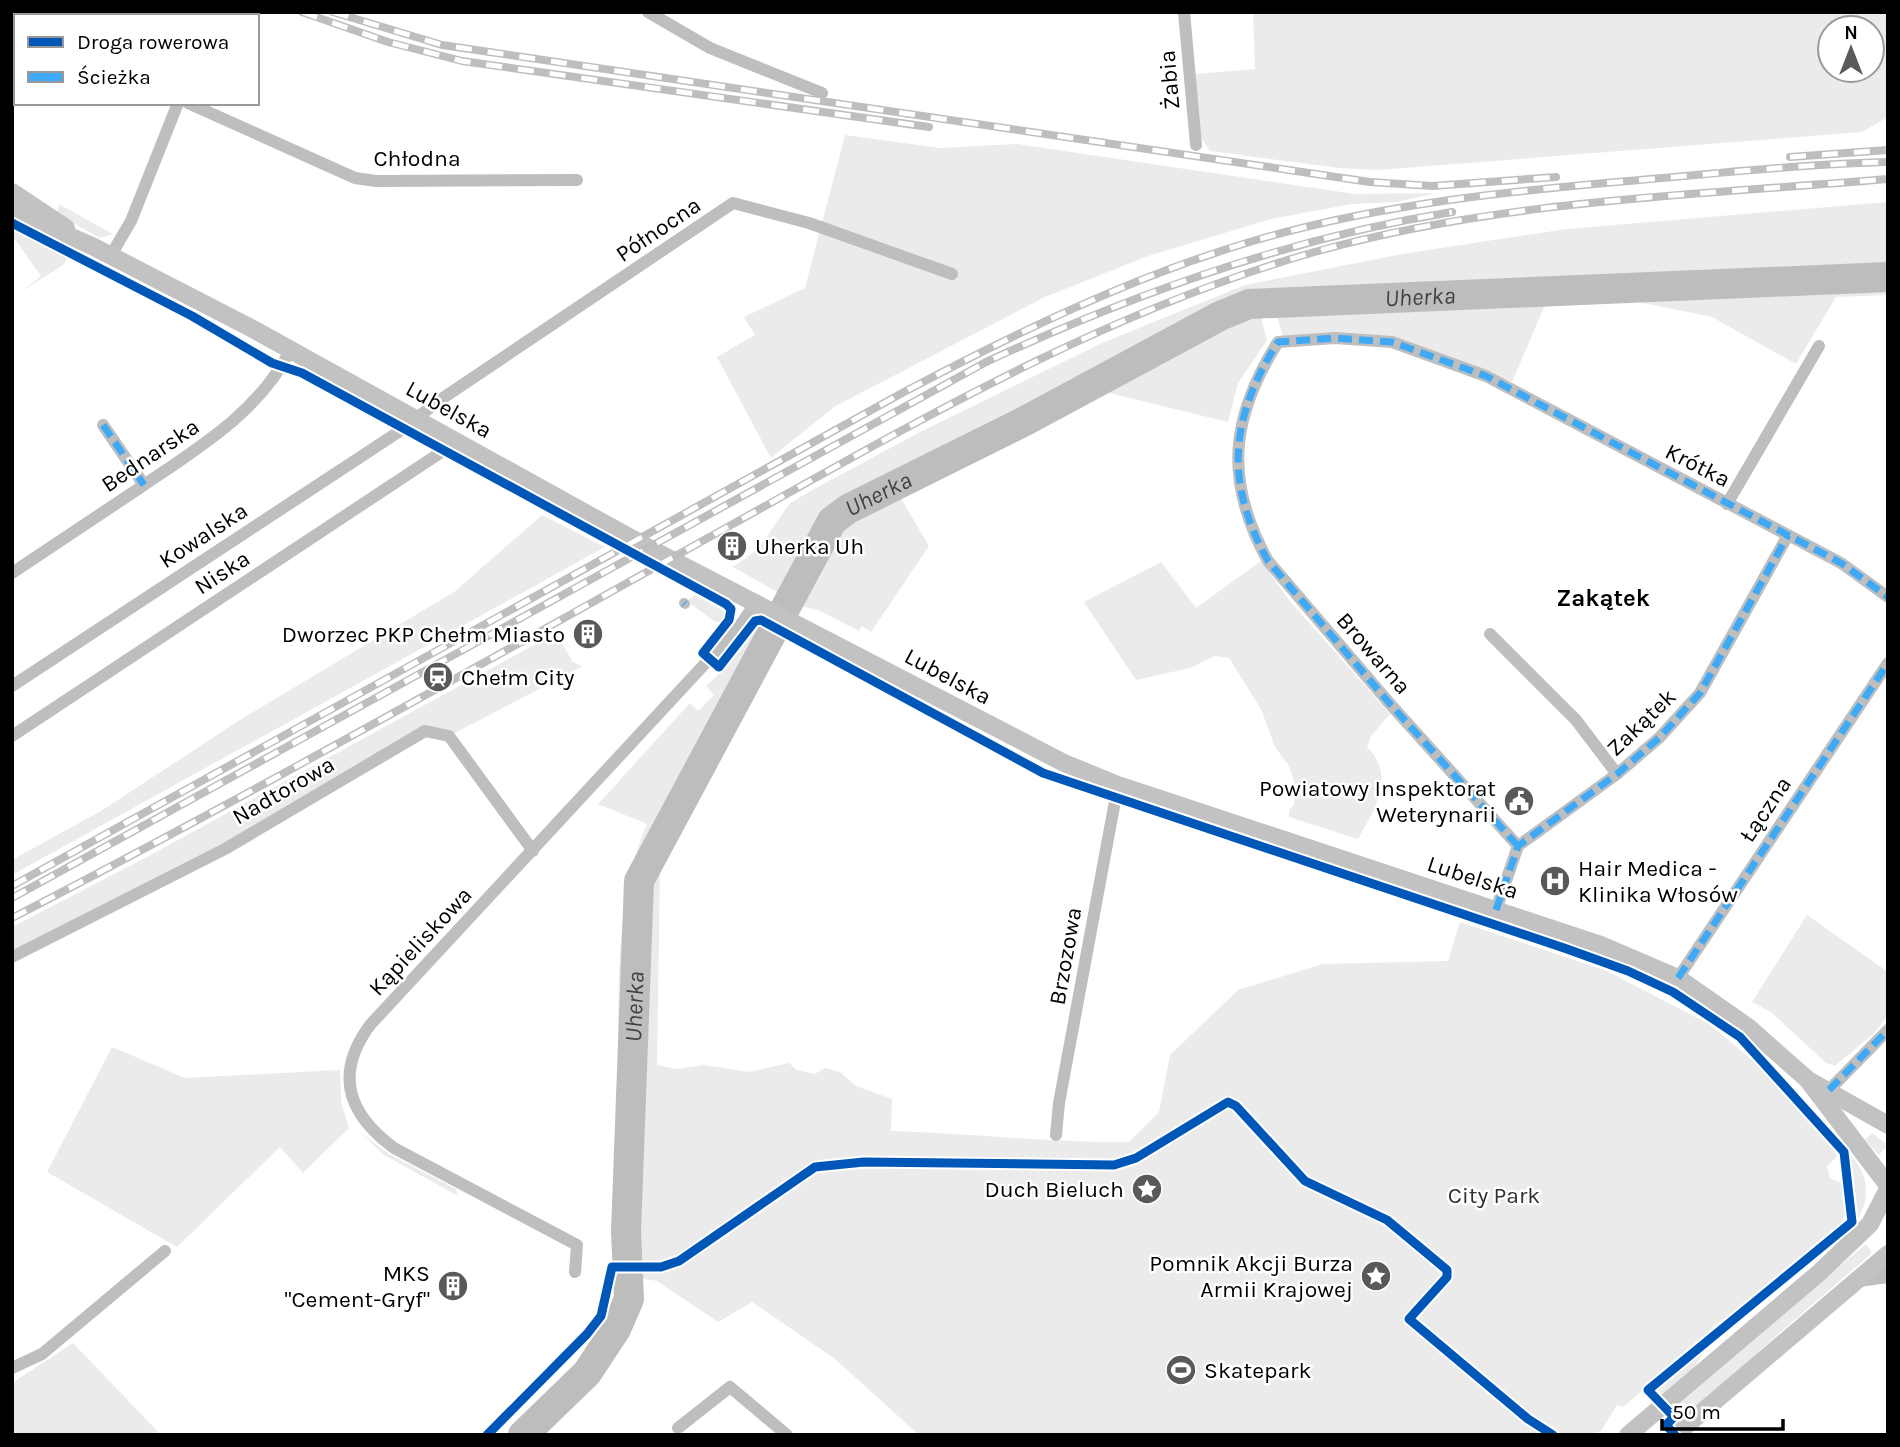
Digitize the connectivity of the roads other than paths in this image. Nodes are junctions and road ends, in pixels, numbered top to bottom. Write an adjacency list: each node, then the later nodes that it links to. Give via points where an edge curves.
1 (648, 12): 3 (street, via 710,48)
2 (1184, 12): 6 (street, Żabia)
3 (822, 93)
4 (177, 105): 11 (street, via 131,221)
5 (192, 105): 7 (street, Chłodna, via 355,178)
6 (1196, 145)
7 (578, 180)
8 (12, 192): 10 (main road, Lubelska)
9 (12, 211): 10 (main road, Lubelska)
10 (92, 246): 11 (main road, Lubelska)
11 (111, 255): 14 (main road, Lubelska)
12 (952, 275): 15 (street, Północna, via 809,223 733,203)
13 (1819, 346): 20 (street)
14 (291, 349): 15 (main road, Lubelska); 19 (street, Bednarska, via 248,408)
15 (417, 419): 17 (main road, Lubelska); 27 (street, Kowalska)
16 (103, 425): 19 (street)
17 (452, 439): 24 (main road, Lubelska); 28 (street, Niska, via 443,451)
18 (1237, 466): 20 (street, Krótka, via 1238,436 1250,394 1278,342 1335,338 1392,342 1486,376); 31 (street, Browarna, via 1244,507 1268,561)
19 (144, 485): 22 (street, Bednarska)
20 (1727, 504): 21 (street, Krótka)
21 (1788, 535): 23 (street, Krótka, via 1841,563); 29 (street, Zakątek, via 1700,693 1667,731)
22 (12, 573)
23 (1888, 597)
24 (760, 607): 30 (main road, Lubelska, via 1034,749); 32 (street, Kąpieliskowa)
25 (1490, 634): 29 (street, via 1576,720)
26 (1888, 663): 35 (street, Łączna)
27 (12, 686)
28 (12, 736)
29 (1616, 774): 31 (street, Zakątek)
30 (1118, 785): 33 (main road, Lubelska); 40 (street, Brzozowa)
31 (1518, 846): 33 (street)
32 (533, 851): 34 (street, Nadtorowa, via 449,736 425,731 225,849); 44 (street, Kąpieliskowa, via 370,1025 355,1045 352,1092 358,1114 394,1148 577,1245)
33 (1496, 910): 35 (main road, Lubelska, via 1630,955)
34 (12, 957)
35 (1678, 978): 37 (main road, Lubelska, via 1748,1027)
36 (1888, 1030): 38 (street)
37 (1807, 1079): 38 (main road, Lubelska); 41 (main road, Lubelska)
38 (1829, 1090): 39 (main road, Lubelska)
39 (1888, 1125)
40 (1056, 1135)
41 (1887, 1191): 50 (main road, via 1870,1224 1820,1272)
42 (165, 1251): 47 (street, via 42,1354)
43 (1888, 1254): 46 (main road)
44 (575, 1272)
45 (1888, 1275): 46 (street)
46 (1858, 1279): 51 (main road)
47 (12, 1368)
48 (678, 1429): 49 (street, via 730,1387)
49 (787, 1435)
50 (1628, 1435)
51 (1675, 1435)

